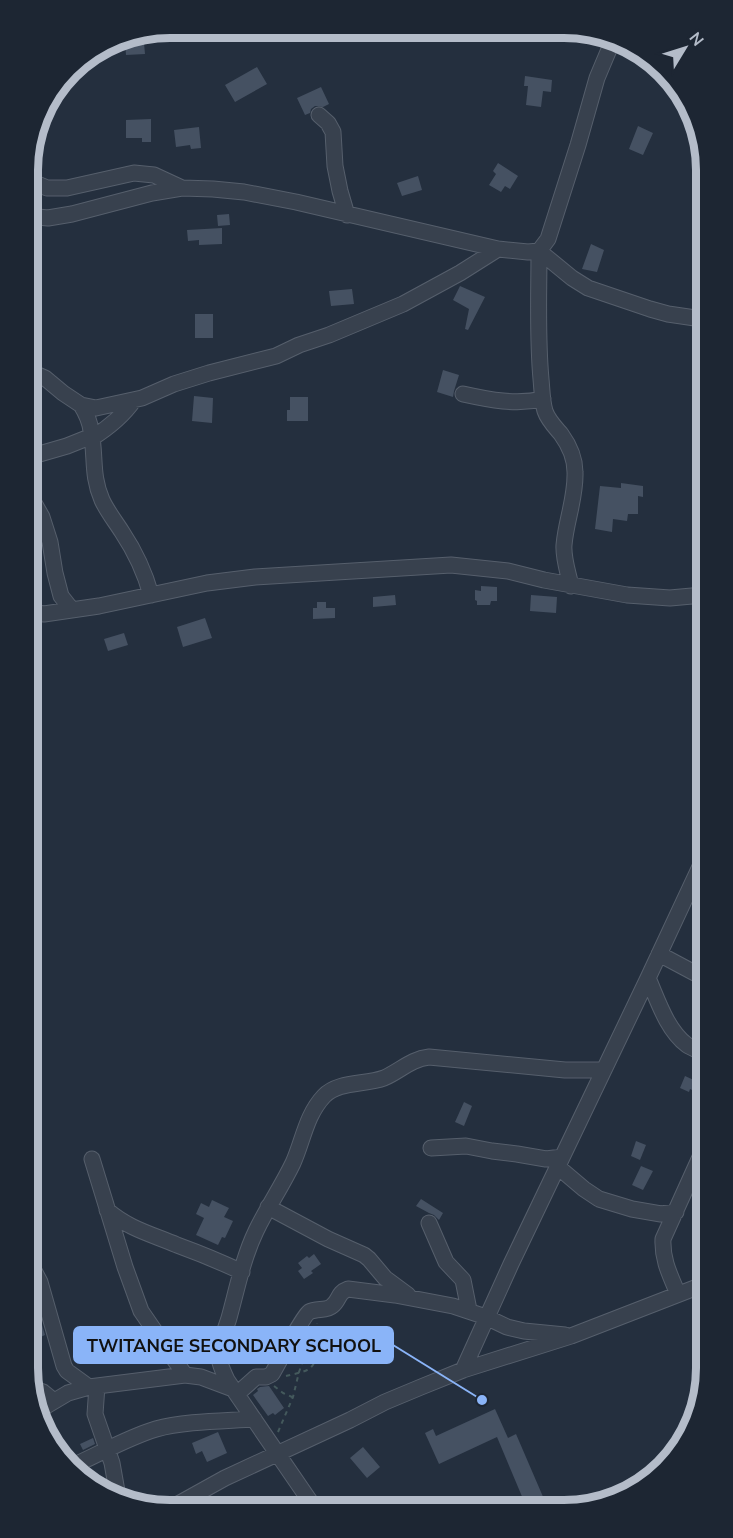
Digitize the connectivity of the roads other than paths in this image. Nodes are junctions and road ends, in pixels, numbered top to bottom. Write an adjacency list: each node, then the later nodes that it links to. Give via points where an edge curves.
1 (610, 46): 8 (street, via 548,238)
2 (319, 115): 5 (street, via 333,132 335,166)
3 (38, 184): 4 (street, via 67,188 134,173 154,175)
4 (182, 188): 5 (street, via 244,192); 6 (street, via 72,214)
5 (347, 215): 7 (street)
6 (38, 217)
7 (498, 249): 8 (street); 13 (street, via 434,289 329,335 276,356 209,373)
8 (539, 250): 9 (street, via 588,288 650,309); 12 (street)
9 (696, 318)
10 (38, 374): 14 (street)
11 (463, 394): 12 (street, via 506,402)
12 (543, 399): 18 (street, via 545,412 573,457 573,492 564,547)
13 (134, 400): 14 (street, via 96,408); 15 (street, via 116,421)
14 (81, 405): 15 (street)
15 (92, 437): 16 (street); 19 (street, via 94,474 102,500 133,551)
16 (38, 454)
17 (38, 510): 21 (street, via 50,542 61,596)
18 (571, 586): 19 (street, via 508,571 451,565 255,577); 20 (street, via 627,595)
19 (151, 595): 21 (street)
20 (696, 596)
21 (72, 610): 22 (street)
22 (38, 613)
23 (695, 876): 24 (street)
24 (659, 954): 25 (street); 26 (street)
25 (695, 973)
26 (648, 978): 27 (street, via 677,1035); 28 (street)
27 (695, 1049)
28 (603, 1070): 31 (street); 33 (street, via 558,1070 429,1057 382,1079 333,1090 314,1110 294,1162)
29 (431, 1148): 31 (street, via 466,1146)
30 (92, 1159): 34 (street)
31 (560, 1162): 35 (street, via 584,1189 599,1199 632,1209); 43 (street)
32 (695, 1168): 35 (street)
33 (268, 1207): 37 (street); 41 (street, via 364,1255 385,1278)
34 (107, 1210): 37 (street, via 127,1225); 46 (street, via 141,1311)
35 (676, 1212): 40 (street, via 663,1239 663,1252)
36 (429, 1223): 42 (street, via 446,1262 463,1280)
37 (242, 1272): 49 (street, via 219,1358)
38 (38, 1278): 47 (street, via 64,1366)
39 (695, 1288): 40 (street)
40 (678, 1294): 44 (street)
41 (413, 1298): 42 (street); 49 (street, via 348,1289 342,1292 330,1308 306,1314 272,1374 256,1377)
42 (469, 1310): 43 (street)
43 (486, 1317): 44 (street, via 524,1331); 45 (street)
44 (571, 1336): 45 (street)
45 (463, 1370): 54 (street)
46 (185, 1375): 47 (street); 49 (street)
47 (93, 1386): 50 (street); 53 (street, via 95,1414)
48 (40, 1391): 50 (street)
49 (235, 1391): 52 (street)
50 (54, 1401): 51 (street)
51 (44, 1407)
52 (254, 1419): 53 (street, via 159,1428); 54 (street)
53 (107, 1449): 55 (street); 56 (street)
54 (275, 1449): 57 (street); 58 (street)
55 (77, 1463)
56 (117, 1489)
57 (185, 1500)
58 (309, 1500)

